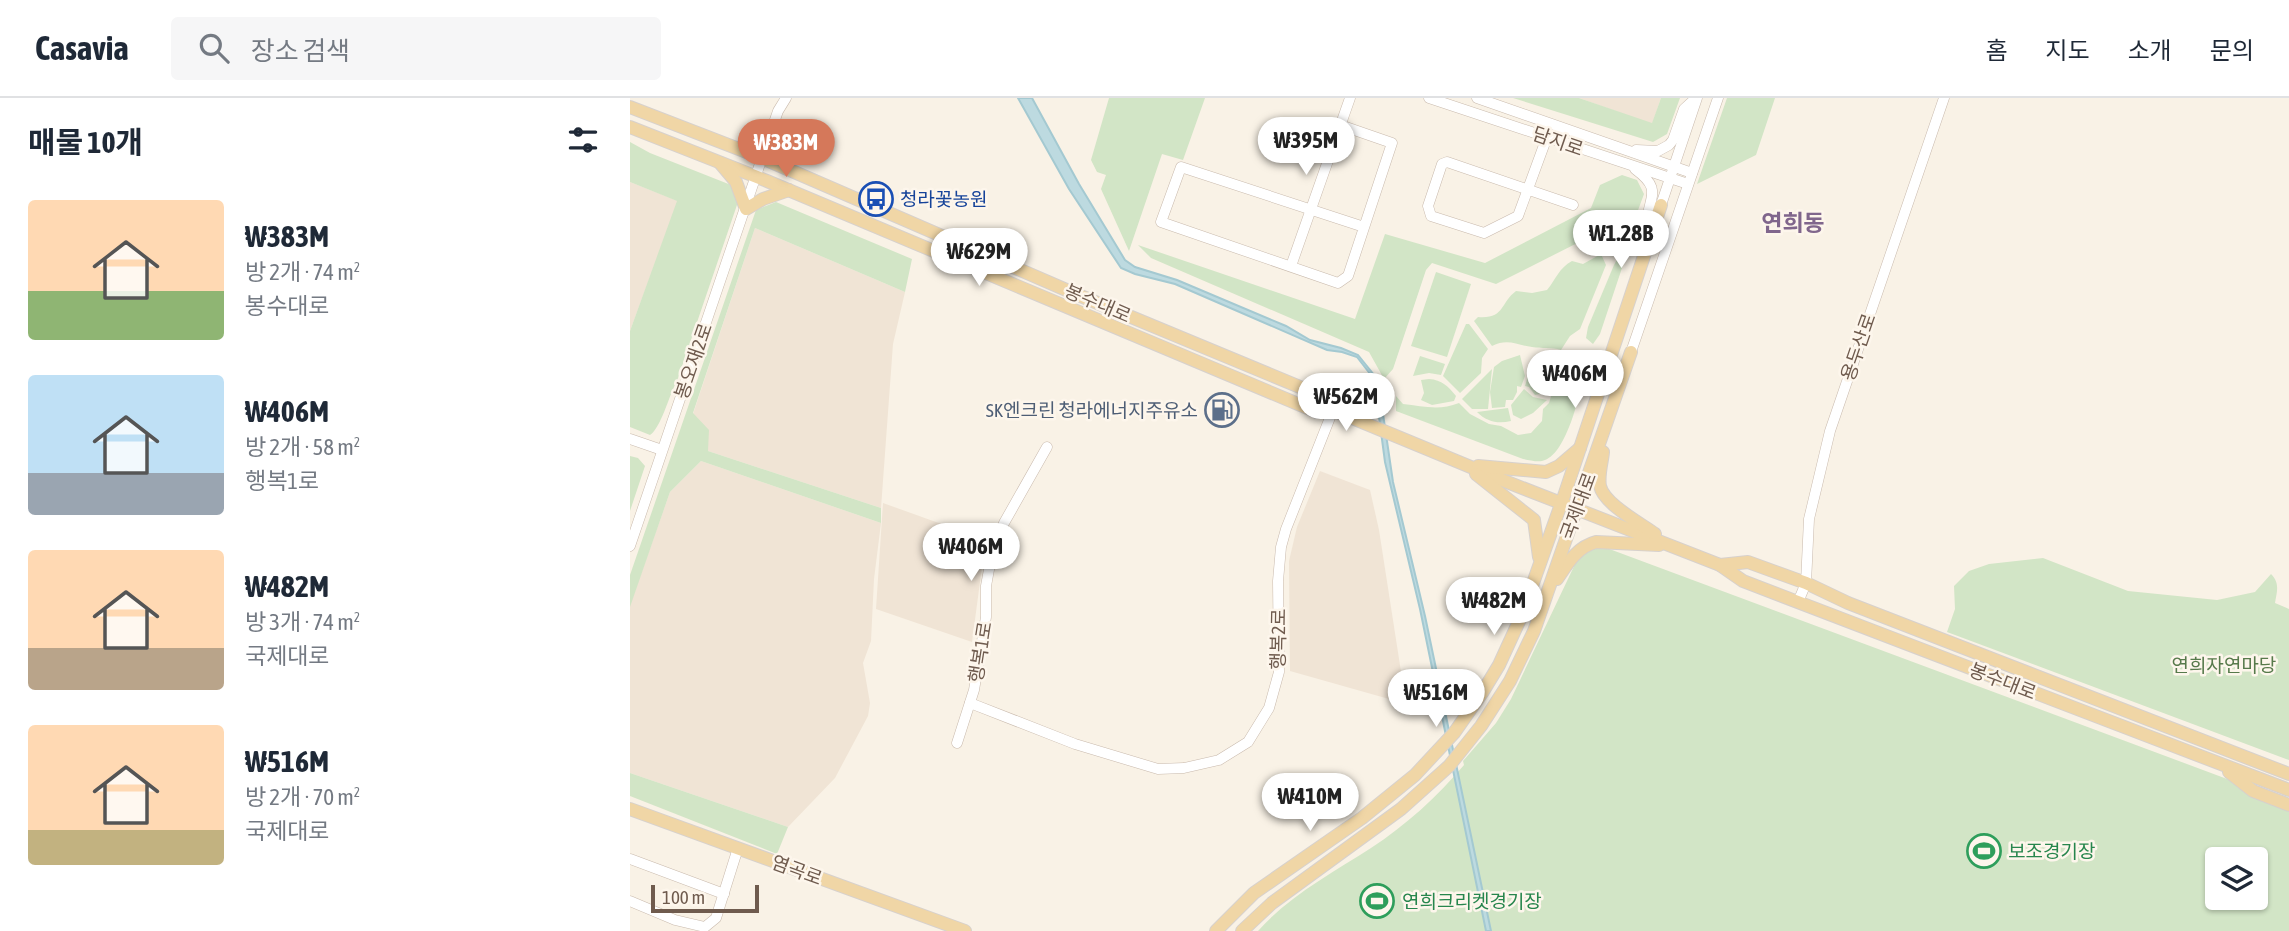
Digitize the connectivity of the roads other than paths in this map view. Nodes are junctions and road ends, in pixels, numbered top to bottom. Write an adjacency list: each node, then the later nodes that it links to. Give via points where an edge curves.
1 (786, 98): 15 (street, 봉오재2로)
2 (1350, 98): 9 (street)
3 (1429, 98): 11 (street, 담지로)
4 (1477, 98): 13 (street)
5 (1697, 98): 13 (street, via 1684,109 1673,140 1663,149); 18 (street)
6 (1718, 98): 19 (street, 국제대로)
7 (1944, 98): 50 (street, 용두산로, via 1830,431 1809,519)
8 (630, 107): 12 (main road, 봉수대로)
9 (1340, 125): 30 (street); 31 (street, via 1392,143)
10 (630, 127): 14 (main road, 봉수대로)
11 (1547, 137): 16 (street, 담지로); 24 (street)
12 (713, 139): 14 (main road, via 719,151); 15 (main road, 봉수대로)
13 (1625, 149): 16 (street, via 1640,162); 18 (street)
14 (704, 156): 17 (main road, 봉수대로)
15 (762, 158): 20 (street, 봉오재2로); 22 (main road, 봉수대로)
16 (1619, 162): 21 (street, 담지로); 32 (street, via 1643,175 1652,189)
17 (720, 163): 20 (main road, 봉수대로); 29 (main road, via 736,182)
18 (1674, 167): 19 (street); 21 (street)
19 (1692, 173): 23 (street, 국제대로)
20 (757, 177): 25 (main road, 봉수대로); 29 (street, 봉오재2로)
21 (1670, 178): 23 (street, 담지로); 28 (street)
22 (812, 179): 26 (main road, via 802,185); 35 (main road, 봉수대로, via 1324,397)
23 (1688, 184): 34 (street, 국제대로)
24 (1528, 189): 24 (street, via 1518,216 1484,233 1431,216 1428,206 1442,164 1447,162); 27 (street)
25 (789, 190): 26 (main road, 봉수대로); 29 (main road)
26 (805, 197): 35 (main road, 봉수대로, via 1317,412)
27 (1573, 205)
28 (1661, 205): 32 (main road)
29 (746, 208): 41 (street, 봉오재2로)
30 (1311, 210): 31 (street); 33 (street); 33 (street, via 1181,167 1161,222)
31 (1364, 228): 33 (street, via 1348,276 1342,281)
32 (1649, 238): 38 (main road, 국제대로)
33 (1292, 266)
34 (1631, 352): 36 (main road, 국제대로)
35 (1330, 409): 42 (main road, 봉수대로); 53 (street, 행복2로, via 1283,538 1278,581 1279,671 1269,708 1248,743 1219,761 1158,769 1075,744)
36 (1608, 421): 39 (main road, 국제대로); 45 (main road, via 1600,478 1603,495)
37 (630, 439): 41 (street)
38 (1582, 442): 39 (street, via 1590,451); 42 (main road, via 1559,466 1546,472); 43 (main road, 국제대로)
39 (1600, 444): 44 (main road, 국제대로)
40 (1047, 447): 53 (street, 행복1로, via 992,553)
41 (662, 450): 46 (street, 봉오재2로)
42 (1463, 464): 43 (main road, 봉수대로); 47 (main road, via 1534,520)
43 (1562, 503): 44 (main road, 봉수대로); 47 (main road, 국제대로)
44 (1577, 509): 45 (main road, 봉수대로); 49 (main road, 국제대로)
45 (1671, 545): 48 (main road, 봉수대로); 51 (main road, via 1587,544)
46 (630, 546)
47 (1540, 563): 49 (street, via 1553,551); 65 (main road, 국제대로, via 1510,643 1489,682 1430,760 1362,818 1254,893)
48 (1720, 565): 50 (main road, 봉수대로, via 1748,562); 52 (main road, 봉수대로, via 1743,581)
49 (1555, 572): 51 (main road, 국제대로)
50 (1806, 583): 52 (street, 용두산로); 56 (main road, 봉수대로)
51 (1548, 590): 66 (main road, 국제대로, via 1514,673 1472,738 1433,780 1376,829 1272,903)
52 (1798, 602): 55 (main road, 봉수대로)
53 (970, 703): 54 (street, 행복1로)
54 (957, 743)
55 (2218, 763): 57 (main road, 봉수대로); 58 (main road, via 2253,791)
56 (2289, 774)
57 (2289, 790)
58 (2289, 805)
59 (630, 809): 60 (main road, 염곡로)
60 (738, 848): 62 (street); 64 (main road, 염곡로)
61 (631, 861): 62 (street)
62 (724, 894): 63 (street, via 716,918 705,927)
63 (630, 901)
64 (965, 931)
65 (1216, 931)
66 (1242, 931)

